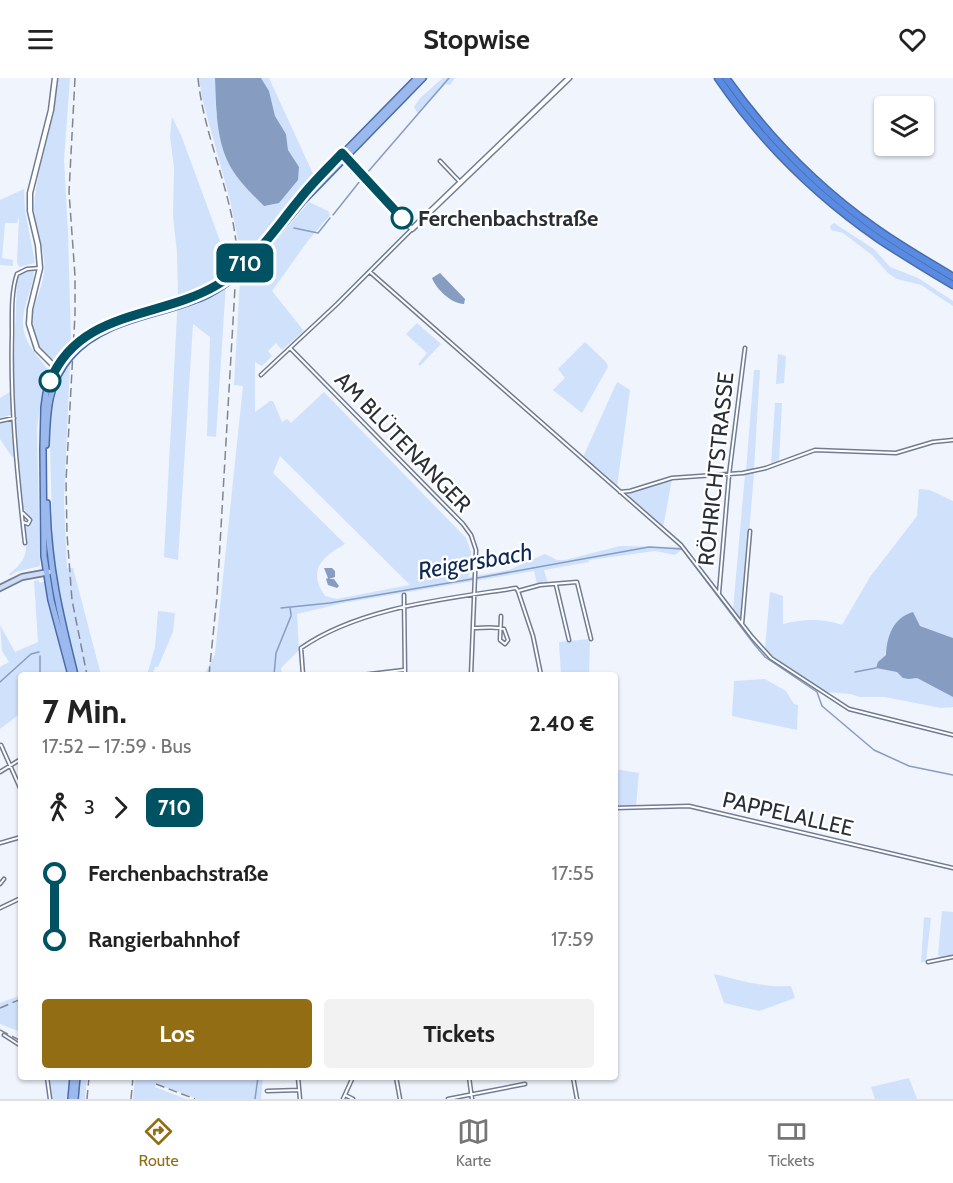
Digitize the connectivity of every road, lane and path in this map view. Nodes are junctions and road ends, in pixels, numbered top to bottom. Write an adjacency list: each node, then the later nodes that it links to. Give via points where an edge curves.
1 (55, 78): 11 (street, via 30,193)
2 (417, 78): 7 (main road)
3 (423, 78): 7 (main road)
4 (569, 78): 9 (street)
5 (718, 78): 14 (highway, via 778,153 822,195 879,239)
6 (726, 78): 13 (highway, via 774,139 828,191 886,236)
7 (344, 155): 10 (street); 17 (main road, bridge, via 239,272 197,300 90,337 70,353)
8 (440, 161): 9 (street)
9 (460, 182): 10 (street)
10 (412, 229): 12 (street)
11 (40, 268): 17 (street, via 29,315 30,330 37,349); 19 (street, via 22,270 15,279 11,370)
12 (370, 272): 15 (street); 24 (street)
13 (953, 277)
14 (953, 285)
15 (291, 348): 18 (street); 36 (street, AM BLÜTENANGER, via 464,525 476,550)
16 (745, 348): 22 (street, RÖHRICHTSTRASSE)
17 (58, 370): 30 (main road, via 46,393 43,420 44,545)
18 (261, 375)
19 (14, 418): 20 (street); 26 (street)
20 (0, 421)
21 (953, 440): 22 (street, via 896,453 813,450 759,470)
22 (729, 475): 23 (street, via 672,478); 34 (street, RÖHRICHTSTRASSE)
23 (628, 491): 24 (street); 25 (street)
24 (620, 492): 25 (street)
25 (626, 497): 34 (street, via 681,545)
26 (21, 511): 27 (street); 27 (street, via 30,520 28,524)
27 (22, 522): 29 (street)
28 (750, 531): 39 (street)
29 (25, 543)
30 (49, 572): 32 (main road, via 22,577); 45 (main road, via 51,600)
31 (556, 584): 33 (street); 42 (street, via 578,584); 43 (street)
32 (0, 588)
33 (518, 591): 36 (street, via 516,588); 49 (street)
34 (719, 594): 39 (street)
35 (404, 595): 37 (street)
36 (475, 595): 37 (street); 40 (street, AM BLÜTENANGER)
37 (405, 608): 44 (street); 46 (street, via 334,628 301,648)
38 (501, 615): 41 (street)
39 (742, 624): 50 (street, via 771,658 842,706)
40 (473, 628): 41 (street); 48 (street, AM BLÜTENANGER)
41 (501, 628): 41 (street, via 508,640 505,644 500,640)
42 (591, 639)
43 (569, 640)
44 (405, 670): 47 (street)
45 (72, 672)
46 (303, 672)
47 (388, 672)
48 (471, 672)
49 (540, 672)
50 (953, 735)
51 (1, 745): 53 (street)
52 (18, 761): 53 (street)
53 (11, 766): 54 (street); 55 (street)
54 (0, 772)
55 (18, 783)
56 (618, 808): 59 (street, PAPPELALLEE, via 689,806)
57 (18, 838): 58 (street)
58 (0, 843)
59 (953, 868)
60 (3, 879): 61 (street)
61 (0, 884)
62 (18, 899): 63 (street)
63 (0, 908)
64 (953, 957): 65 (street)
65 (928, 962)
66 (4, 1035): 67 (street)
67 (18, 1044)
68 (47, 1080): 80 (street)
69 (75, 1080): 81 (main road)
70 (298, 1080): 76 (street)
71 (352, 1080): 79 (street)
72 (397, 1080): 84 (street)
73 (469, 1080): 78 (street)
74 (574, 1080): 87 (street)
75 (525, 1084): 78 (street)
76 (299, 1090): 77 (street); 82 (street)
77 (267, 1092)
78 (471, 1095): 85 (street); 86 (street)
79 (344, 1097): 83 (street)
80 (50, 1099)
81 (73, 1099)
82 (300, 1099)
83 (353, 1099)
84 (400, 1099)
85 (448, 1099)
86 (472, 1099)
87 (577, 1099)

